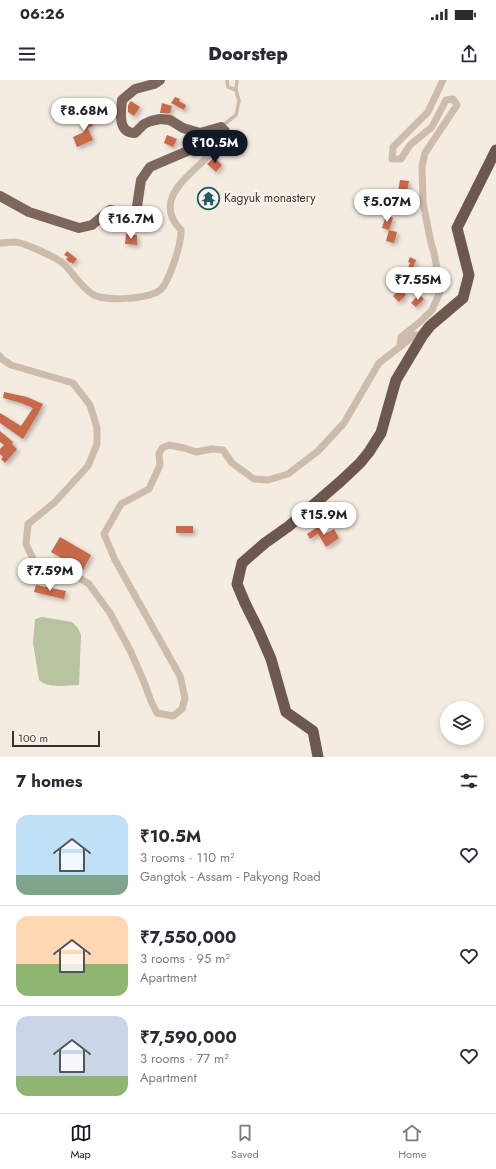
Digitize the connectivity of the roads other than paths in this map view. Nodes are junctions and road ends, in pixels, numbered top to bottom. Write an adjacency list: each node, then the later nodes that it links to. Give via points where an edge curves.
1 (160, 80): 6 (main road, via 135,89 122,100 120,117 124,130 135,133 144,124 160,119 170,120 183,128 200,133)
2 (228, 80): 5 (lane, via 228,87)
3 (237, 80): 5 (lane)
4 (443, 80): 11 (street, via 428,112 394,147 392,159 401,159 410,145 432,128 446,100 454,99 458,105 425,153 422,166 423,203 440,292 432,310 401,337)
5 (236, 90): 6 (lane, via 239,101 236,115)
6 (223, 131): 8 (main road, via 150,167 141,180 134,218 129,219 119,212 110,210 92,226 80,228 29,212); 9 (street, via 222,142 193,169 177,188 170,202 170,213 174,224 181,230 181,238 175,261 161,290 129,298 93,295 63,264 37,249 16,242)
7 (496, 150): 10 (highway, via 456,228 469,275 463,298)
8 (0, 196)
9 (0, 243)
10 (423, 335): 11 (street, via 415,335); 13 (highway, via 396,380 380,433 369,452 341,481 242,563 237,584 270,659 286,712 313,731)
11 (400, 347): 12 (street, via 379,364 344,424 318,451 288,474 268,480 254,479 232,463 223,450 196,452 169,445 162,448 159,454 160,465 149,489 121,504 104,534 115,560 180,676 185,698 182,709 173,716 157,713 130,650 110,613 89,584 70,572 35,563 26,544 28,524 54,503 88,466 97,444 97,428 90,405 73,383 11,365)
12 (0, 356)
13 (318, 757)

